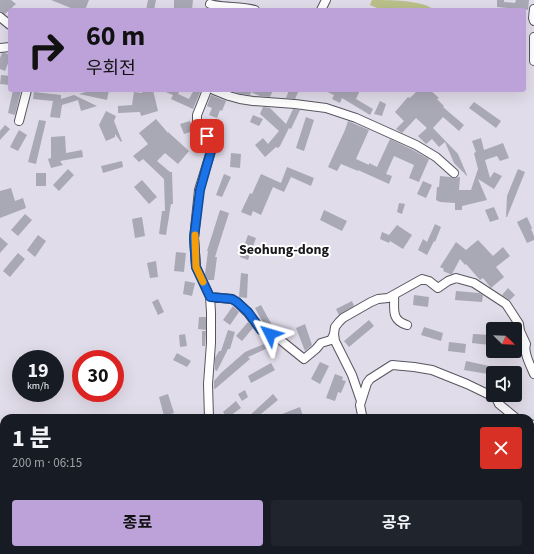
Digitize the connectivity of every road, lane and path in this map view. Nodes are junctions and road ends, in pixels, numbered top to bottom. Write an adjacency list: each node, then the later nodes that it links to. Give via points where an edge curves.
1 (210, 5): 2 (street)
2 (249, 8)
3 (534, 9): 5 (street)
4 (0, 17): 6 (street)
5 (534, 21)
6 (8, 23)
7 (534, 37): 8 (street)
8 (534, 61)
9 (26, 92): 12 (street)
10 (206, 92): 15 (street, via 197,115 197,123 210,144 211,151 200,190 194,238 196,267)
11 (219, 92): 13 (street, via 253,101 326,108 356,118 416,145 436,157)
12 (19, 121)
13 (454, 173)
14 (394, 295): 16 (street, via 396,318); 17 (street, via 375,301 344,318 335,327); 18 (street, via 422,280 429,281 438,288 456,278 474,283 511,310 519,324 526,344 524,348 528,362)
15 (210, 297): 17 (street, via 232,299 237,302 261,330 278,338 304,358 321,343 331,340); 20 (street)
16 (407, 325)
17 (334, 334): 19 (street, via 335,342 352,375)
18 (534, 374)
19 (361, 401): 21 (street); 22 (street, via 370,379 392,365 432,370 467,384 496,398)
20 (209, 414)
21 (362, 414)
22 (511, 414)

